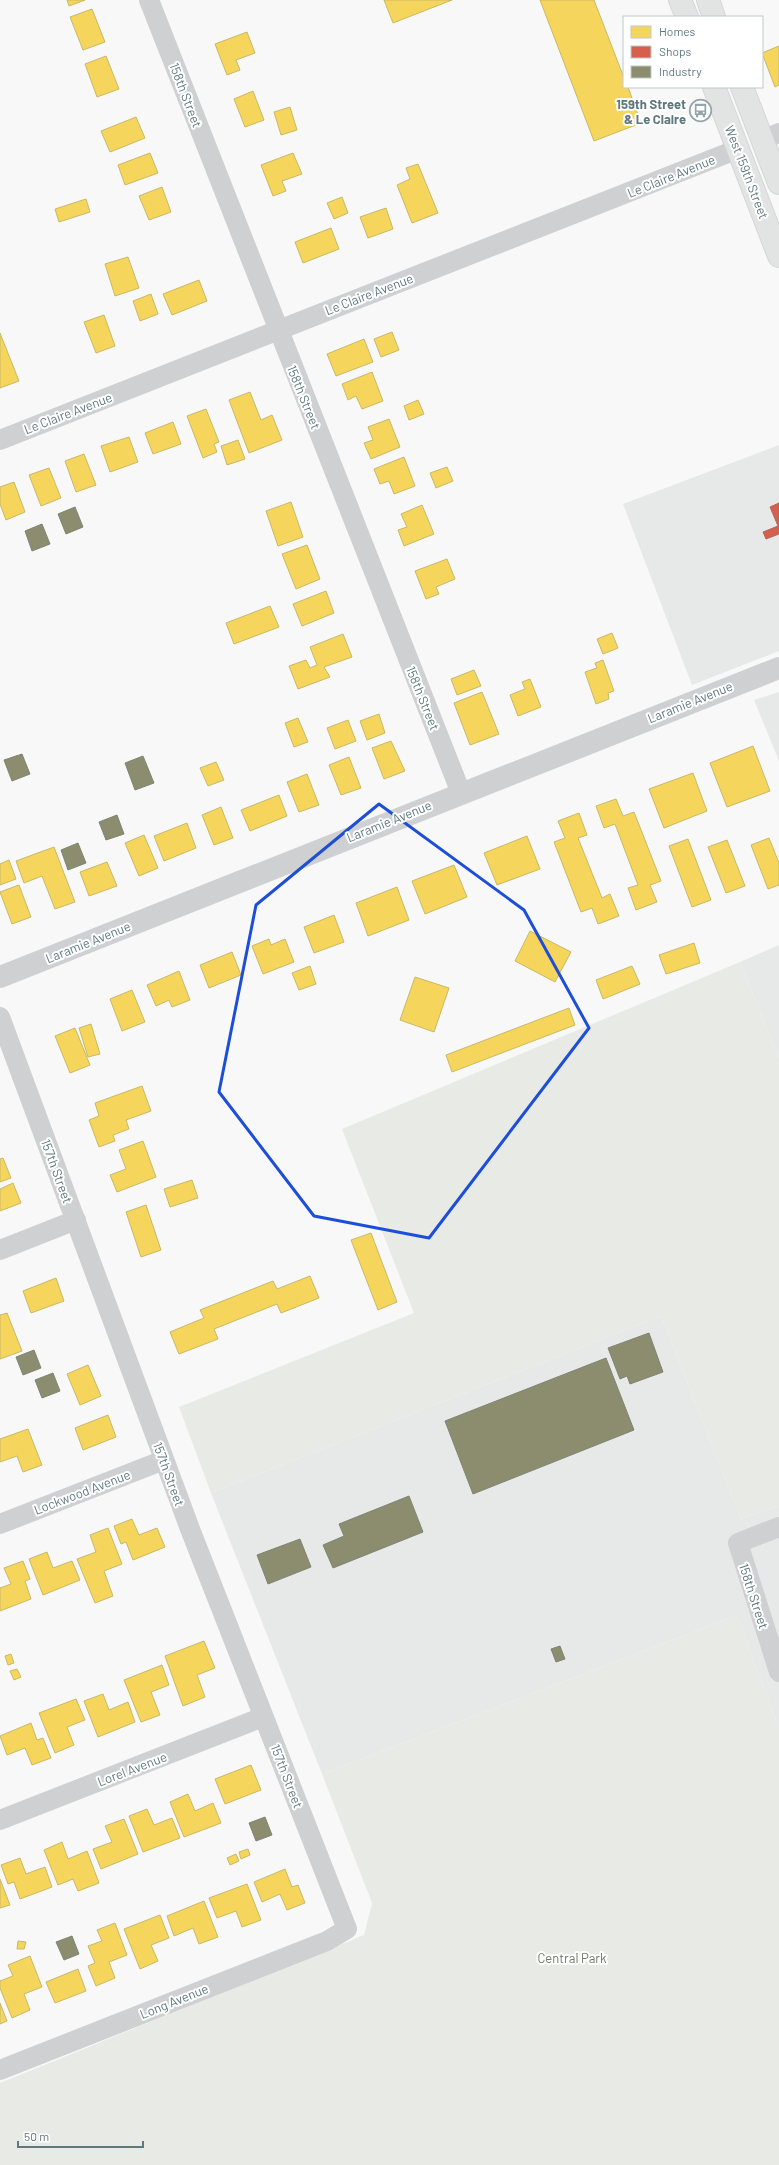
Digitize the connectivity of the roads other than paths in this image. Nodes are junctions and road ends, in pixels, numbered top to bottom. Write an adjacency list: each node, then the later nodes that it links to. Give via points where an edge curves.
1 (149, 0): 12 (street, 158th Street)
2 (680, 0): 4 (main road)
3 (708, 0): 5 (main road)
4 (687, 16)
5 (714, 16)
6 (714, 88): 9 (main road, West 159th Street)
7 (743, 88): 8 (main road, West 159th Street)
8 (771, 136): 10 (main road, West 159th Street)
9 (738, 149): 11 (main road, West 159th Street); 12 (street, Le Claire Avenue)
10 (779, 183)
11 (779, 256)
12 (277, 330): 13 (street, Le Claire Avenue); 15 (street, 158th Street)
13 (0, 440)
14 (779, 668): 15 (street, Laramie Avenue)
15 (461, 793): 16 (street, Laramie Avenue)
16 (0, 977)
17 (0, 1017): 18 (street, 157th Street)
18 (76, 1220): 19 (street); 20 (street, 157th Street)
19 (0, 1250)
20 (164, 1460): 21 (street, Lockwood Avenue); 24 (street, 157th Street)
21 (0, 1524)
22 (779, 1527): 23 (street, 158th Street, via 738,1543)
23 (779, 1672)
24 (263, 1717): 25 (street, Lorel Avenue); 26 (street, 157th Street)
25 (0, 1820)
26 (346, 1929): 27 (street, Long Avenue, via 327,1941)
27 (0, 2070)

